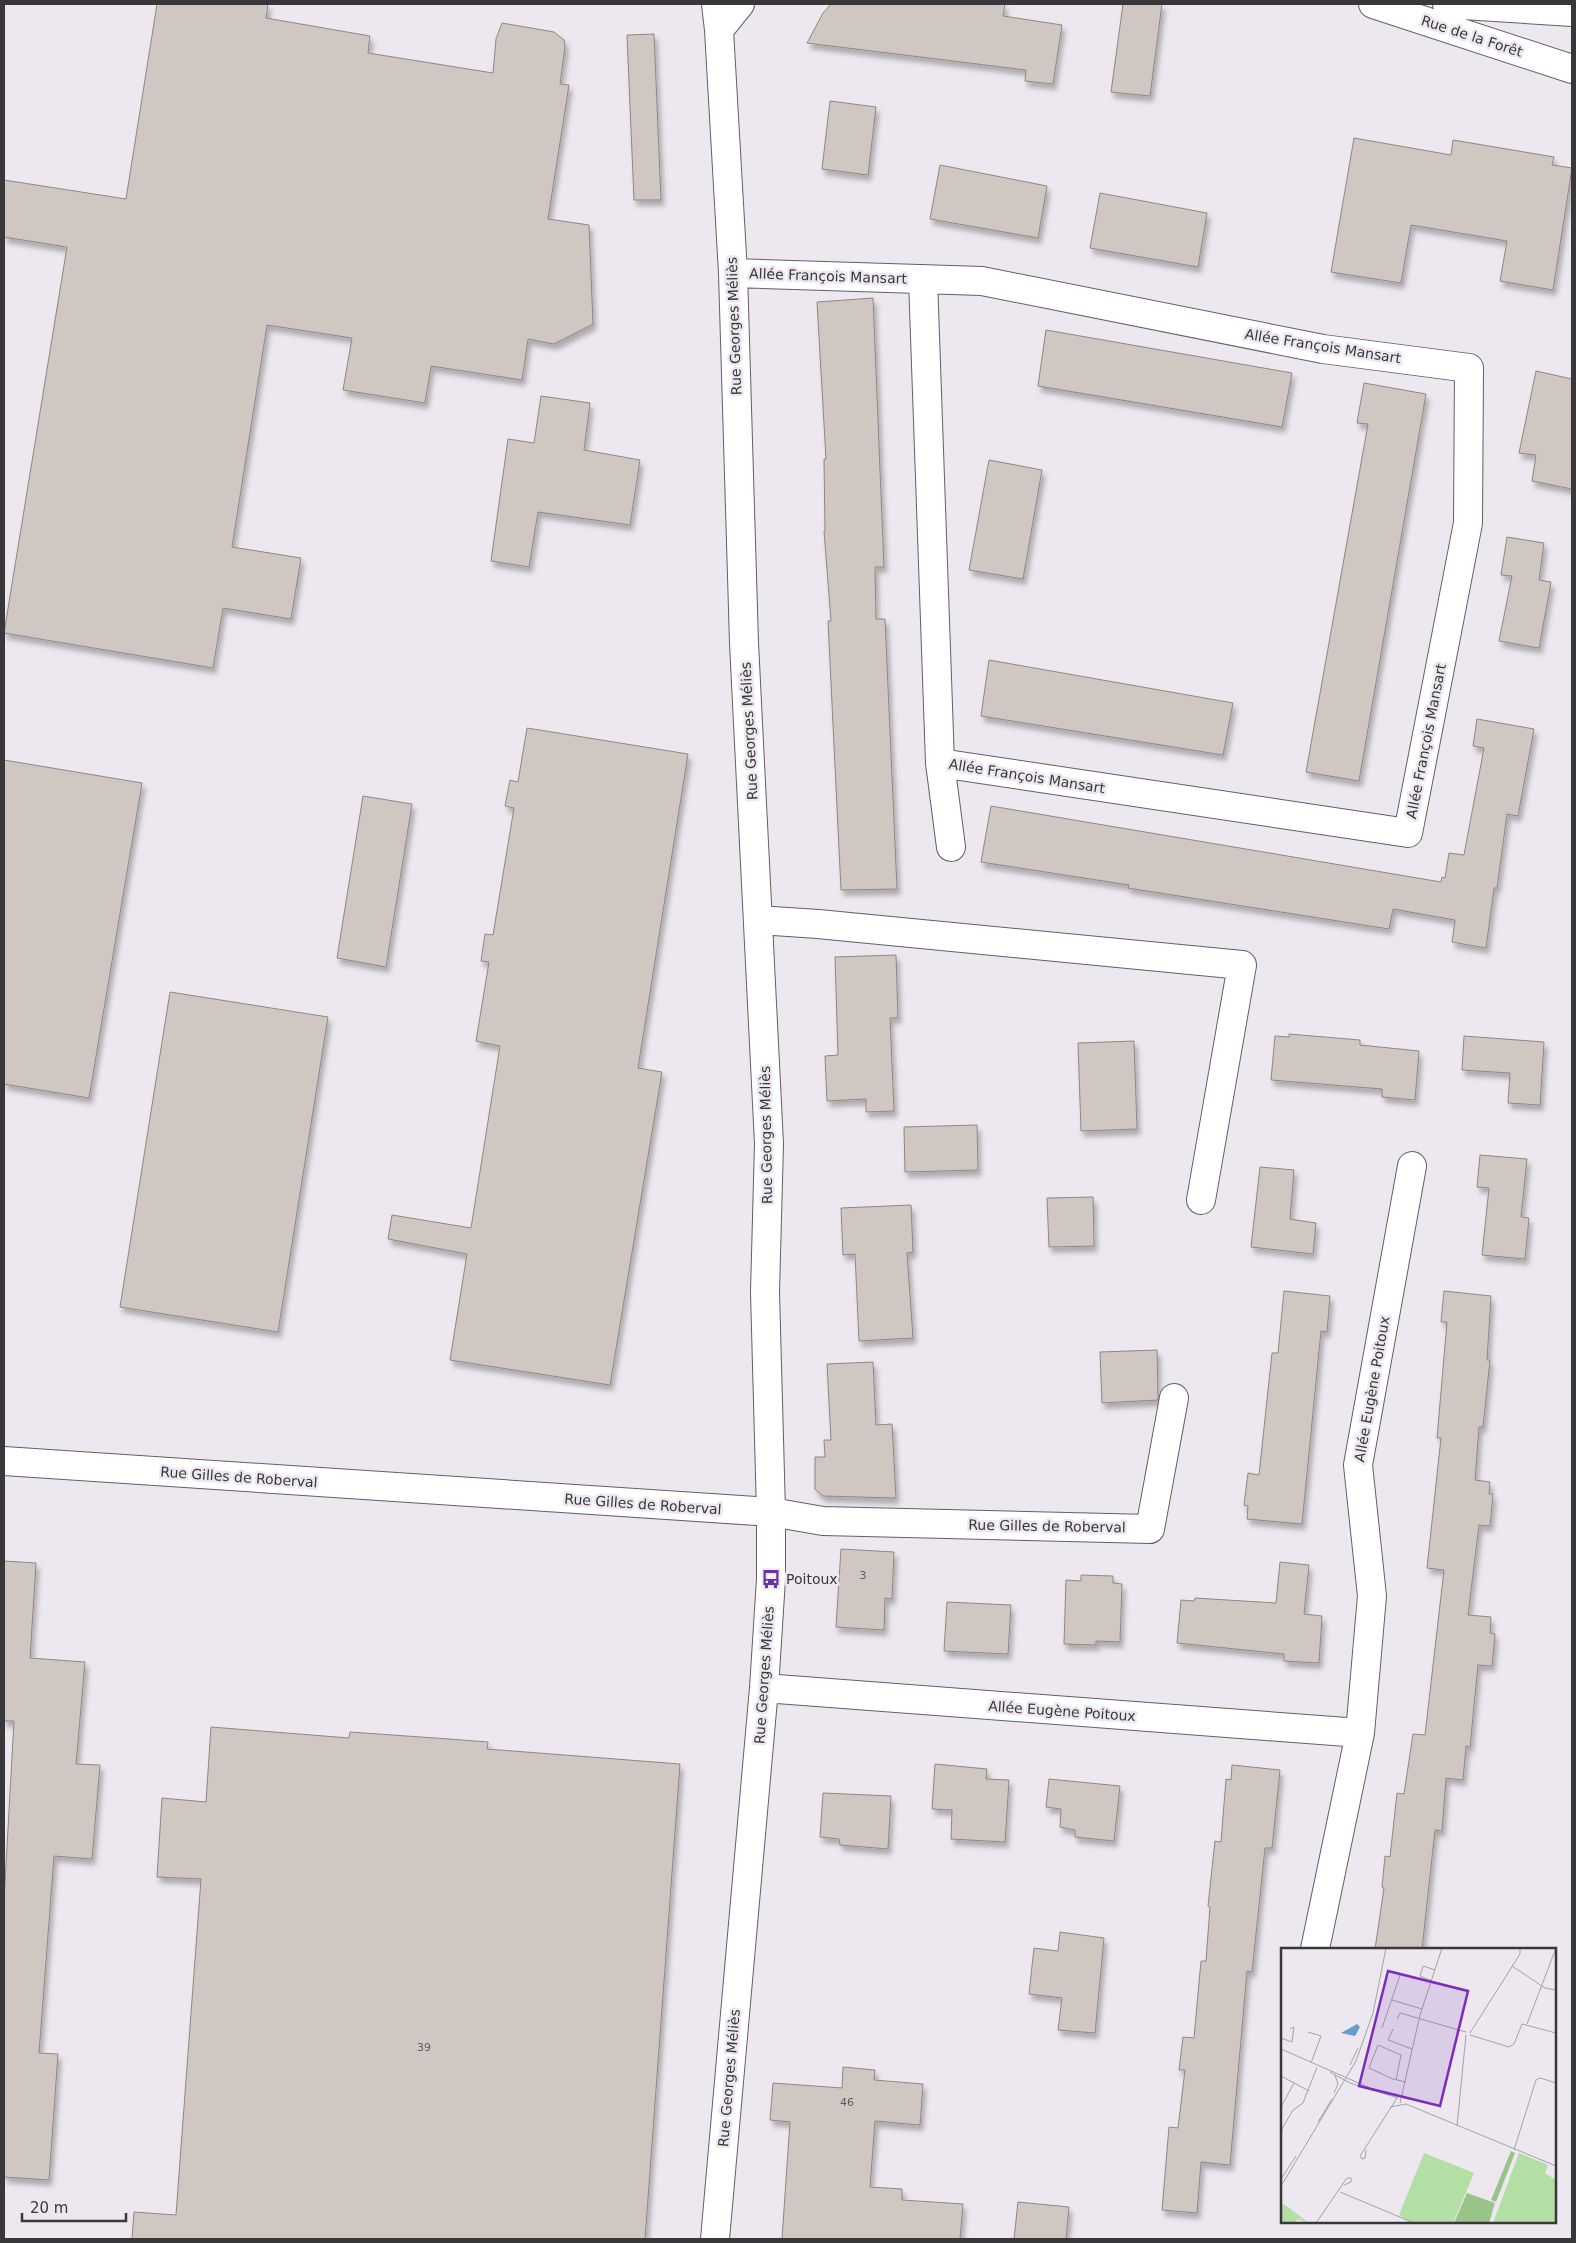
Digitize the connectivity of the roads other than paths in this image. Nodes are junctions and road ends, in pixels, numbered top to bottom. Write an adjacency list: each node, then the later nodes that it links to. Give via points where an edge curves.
1 (740, 4): 5 (street, Rue Georges Méliès)
2 (1372, 4): 6 (street, Rue de la Forêt)
3 (1447, 4): 4 (street, Rue de la Forêt)
4 (1572, 12)
5 (717, 17): 7 (street, Rue Georges Méliès)
6 (1572, 69)
7 (733, 273): 8 (street, Allée François Mansart); 11 (street, Rue Georges Méliès, via 744,643)
8 (923, 279): 9 (street, Allée François Mansart); 9 (street, Allée François Mansart, via 982,281 1323,349 1469,368 1468,523 1408,834)
9 (940, 763): 10 (street)
10 (951, 847)
11 (759, 920): 13 (street, via 1242,966); 16 (street, Rue Georges Méliès, via 769,1144 765,1292)
12 (1412, 1166): 18 (street, Allée Eugène Poitoux, via 1358,1465 1372,1596)
13 (1201, 1200)
14 (1174, 1398): 16 (street, Rue Gilles de Roberval, via 1150,1529 823,1521)
15 (4, 1461): 16 (street, Rue Gilles de Roberval)
16 (771, 1512): 17 (street, Rue Georges Méliès, via 771,1579)
17 (764, 1688): 18 (street, Allée Eugène Poitoux); 20 (street, Rue Georges Méliès)
18 (1360, 1733): 19 (street, Allée Eugène Poitoux)
19 (1315, 1948)
20 (715, 2239)

